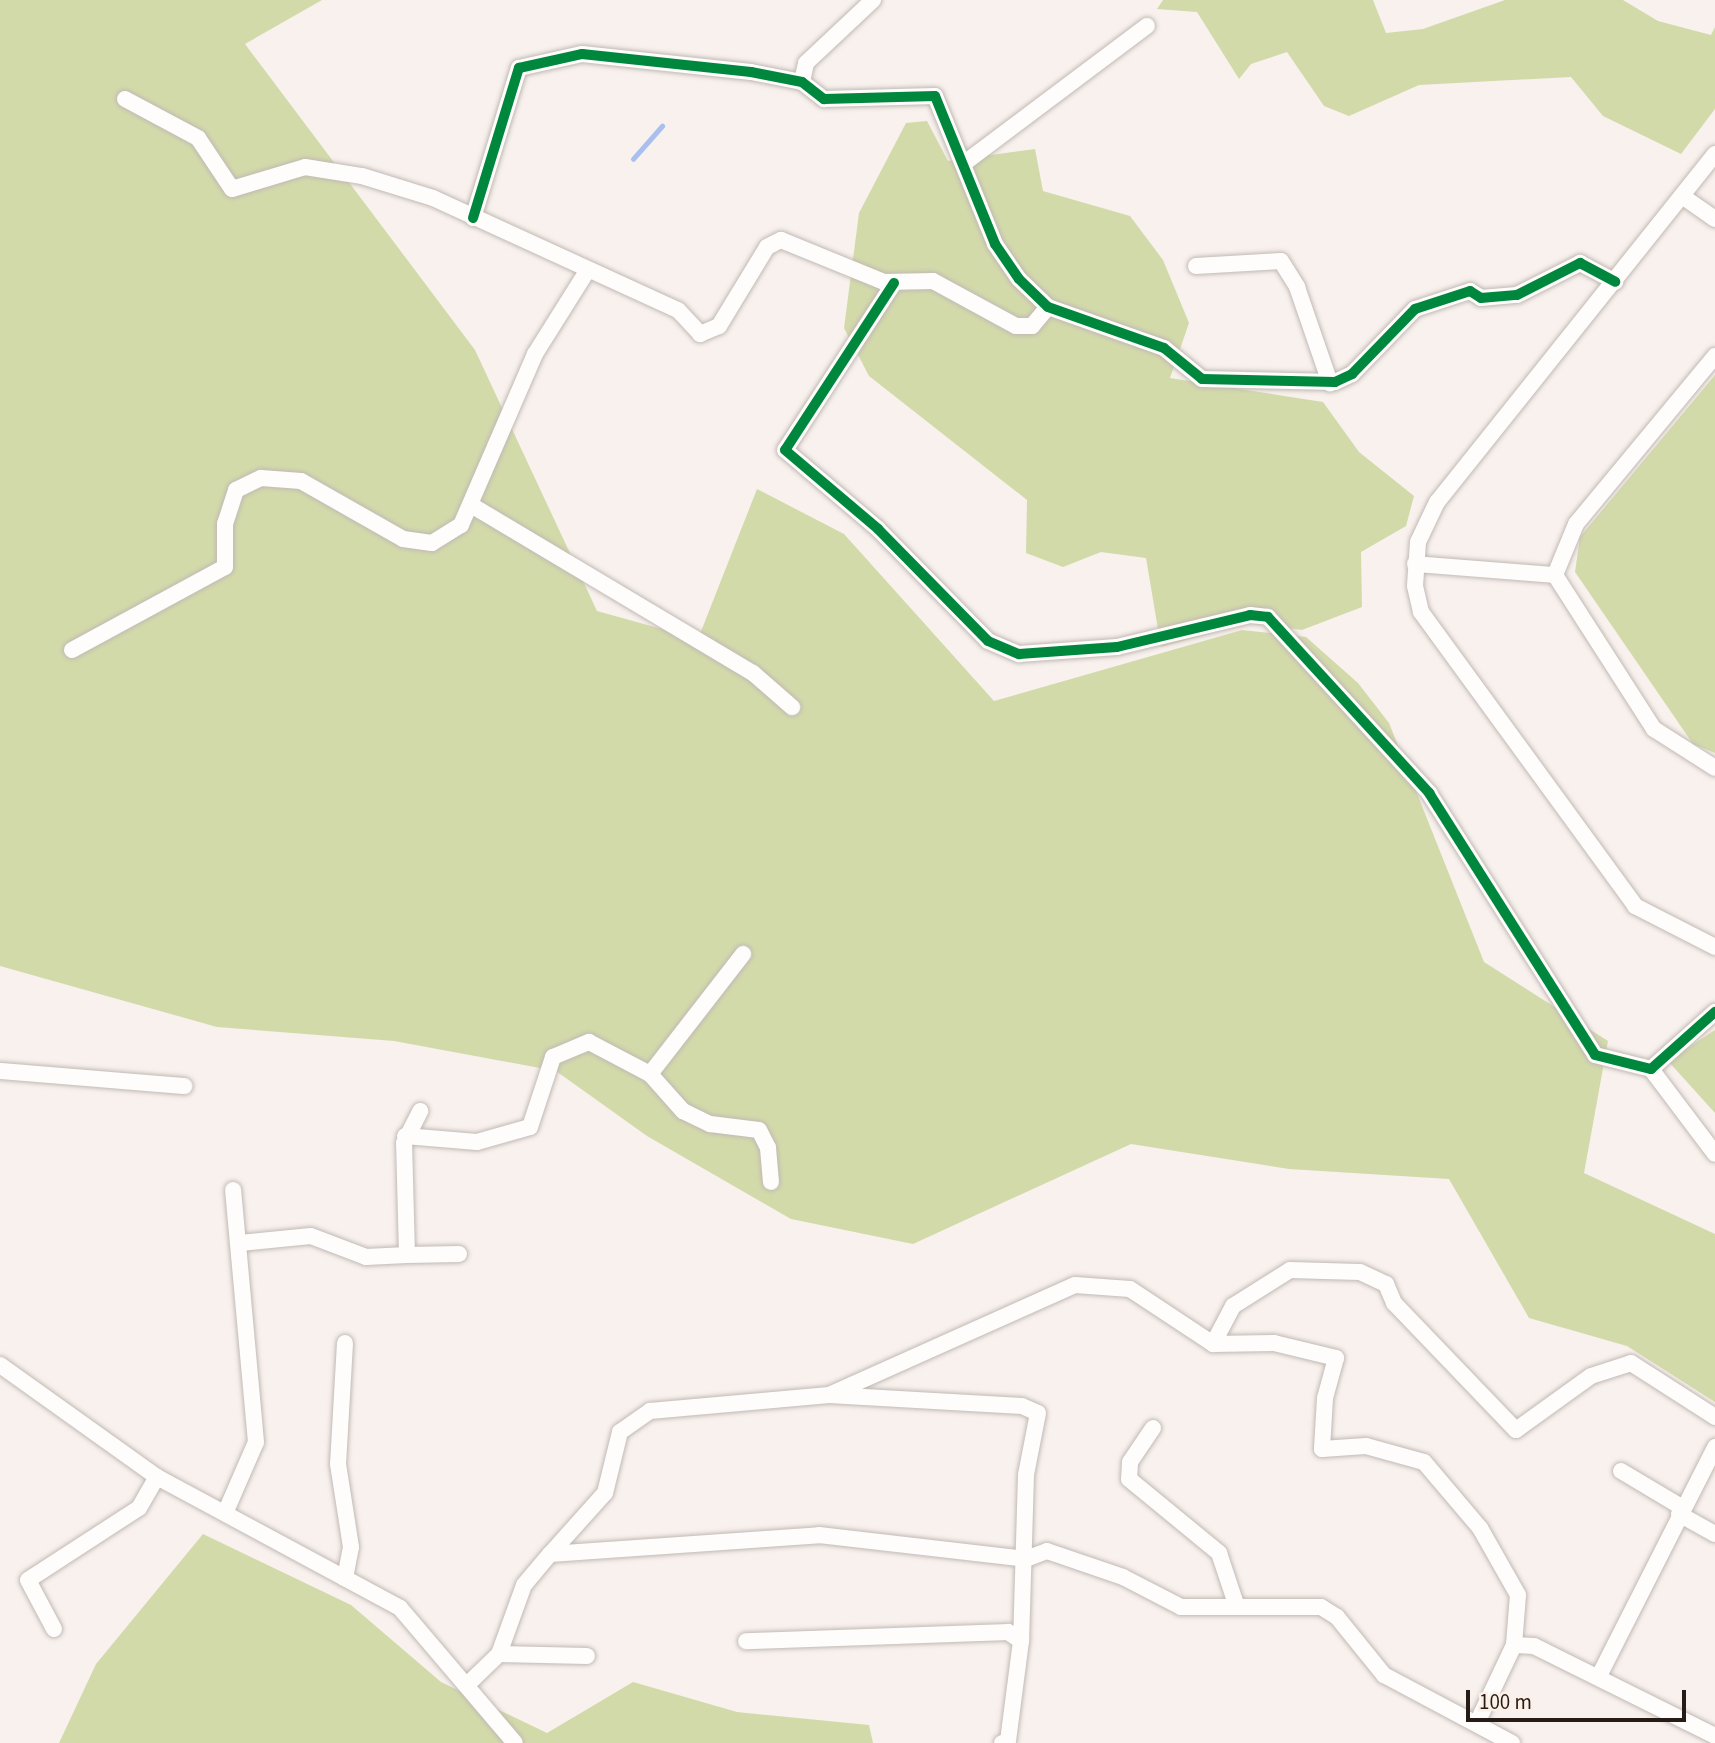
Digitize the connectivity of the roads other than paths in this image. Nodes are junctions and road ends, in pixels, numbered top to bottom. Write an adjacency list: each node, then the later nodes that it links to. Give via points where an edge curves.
1 (873, 0): 3 (street, via 806,63)
2 (1147, 26): 6 (street)
3 (802, 82): 6 (street, via 824,99 930,93 940,99); 8 (street, via 656,58 542,58 519,68)
4 (125, 99): 8 (street, via 198,138 232,189 305,167 362,176)
5 (1715, 154): 7 (street)
6 (967, 161): 14 (street, via 1002,257)
7 (1682, 196): 9 (street); 12 (street)
8 (473, 218): 11 (street)
9 (1715, 219)
10 (1196, 266): 16 (street, via 1281,261 1297,287)
11 (587, 271): 13 (street, via 678,310 700,334 719,326 767,247 780,240); 17 (street, via 535,354)
12 (1615, 282): 16 (street, via 1580,263 1517,295 1481,298 1470,291 1415,309 1352,374); 18 (street, via 1424,520)
13 (894, 283): 14 (street, via 933,281 1024,328); 26 (street, via 786,440 788,455 878,529 1006,653 1117,647 1250,615 1276,622 1429,793 1588,1048 1604,1059)
14 (1048, 307): 16 (street, via 1157,345 1202,379)
15 (1715, 356): 19 (street, via 1576,524)
16 (1330, 383)
17 (471, 505): 20 (street, via 461,525 432,543 403,540 301,481 261,478 236,490 225,524 225,567); 21 (street, via 753,673)
18 (1415, 564): 19 (street); 23 (street, via 1421,612 1635,906)
19 (1555, 575): 22 (street, via 1654,729)
20 (72, 650)
21 (792, 707)
22 (1715, 768)
23 (1715, 947)
24 (743, 954): 28 (street)
25 (1715, 1012): 26 (street)
26 (1651, 1069): 32 (street)
27 (0, 1072): 29 (street)
28 (650, 1074): 31 (street, via 589,1042 565,1048 539,1086 530,1127 477,1142); 33 (street, via 683,1111 709,1124 759,1130)
29 (184, 1086)
30 (420, 1111): 31 (street)
31 (405, 1136): 37 (street)
32 (1715, 1154)
33 (772, 1182)
34 (233, 1190): 35 (street)
35 (240, 1243): 37 (street, via 311,1236 366,1257); 47 (street, via 256,1443)
36 (459, 1254): 37 (street)
37 (407, 1255)
38 (345, 1343): 52 (street, via 338,1464 351,1547)
39 (1213, 1344): 41 (street, via 1130,1289 1075,1285); 42 (street, via 1233,1306 1290,1270 1360,1272 1386,1284 1394,1303 1516,1430 1591,1376 1631,1363); 57 (street, via 1274,1343 1336,1358 1325,1398 1322,1449 1366,1446 1429,1466 1516,1583)
40 (0, 1365): 46 (street)
41 (829, 1395): 50 (street, via 640,1414 620,1432 597,1507); 51 (street, via 1032,1408 1038,1413 1026,1475)
42 (1715, 1417)
43 (1153, 1428): 53 (street, via 1130,1462 1129,1479 1219,1553)
44 (1715, 1447): 48 (street)
45 (1621, 1471): 48 (street)
46 (157, 1477): 47 (street); 54 (street, via 139,1508 28,1580)
47 (226, 1511): 52 (street)
48 (1681, 1511): 49 (street); 60 (street)
49 (1715, 1534)
50 (550, 1554): 51 (street, via 819,1535); 58 (street, via 524,1585)
51 (1026, 1559): 53 (street, via 1047,1550 1181,1607); 56 (street)
52 (345, 1578): 61 (street, via 400,1608 429,1648)
53 (1237, 1607): 62 (street, via 1311,1605 1330,1611 1384,1675)
54 (54, 1629)
55 (746, 1641): 56 (street, via 1008,1632)
56 (1021, 1642): 65 (street, via 1008,1741)
57 (1514, 1645): 60 (street, via 1534,1646); 62 (street)
58 (499, 1654): 59 (street); 61 (street)
59 (587, 1656)
60 (1599, 1676): 63 (street)
61 (469, 1683): 64 (street, via 481,1709)
62 (1477, 1723): 66 (street)
63 (1713, 1736)
64 (515, 1743)
65 (1002, 1743)
66 (1513, 1743)

